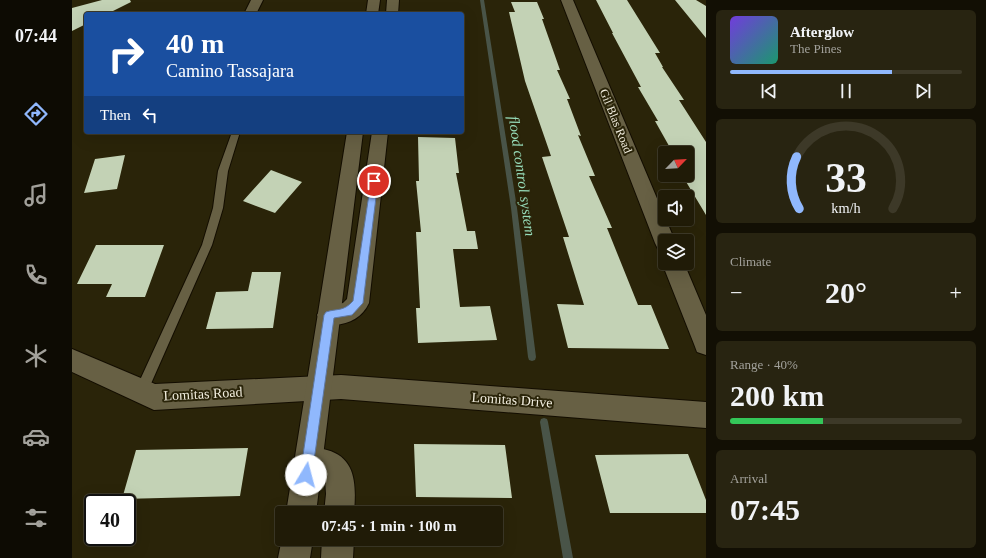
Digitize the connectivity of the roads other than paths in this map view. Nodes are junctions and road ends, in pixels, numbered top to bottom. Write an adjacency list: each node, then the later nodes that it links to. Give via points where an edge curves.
1 (257, 0): 5 (street)
2 (374, 0): 6 (street)
3 (393, 0): 7 (street)
4 (567, 0): 11 (street, Gil Blas Road)
5 (251, 12)
6 (372, 12)
7 (392, 12)
8 (235, 134): 17 (lane, via 223,171 218,208 207,245)
9 (355, 134): 13 (street)
10 (380, 134): 13 (street, via 358,303 349,312)
11 (661, 234)
12 (676, 270): 14 (street)
13 (329, 315): 16 (street)
14 (706, 344)
15 (72, 360): 17 (street, Lomitas Road)
16 (318, 387): 17 (street, Lomitas Road, via 154,397); 18 (street, Lomitas Drive); 19 (street)
17 (141, 391)
18 (706, 415)
19 (308, 462): 20 (street); 21 (street, via 330,465 339,475)
20 (302, 506)
21 (340, 506)
22 (296, 546): 24 (street)
23 (338, 546): 25 (street)
24 (294, 558)
25 (337, 558)

